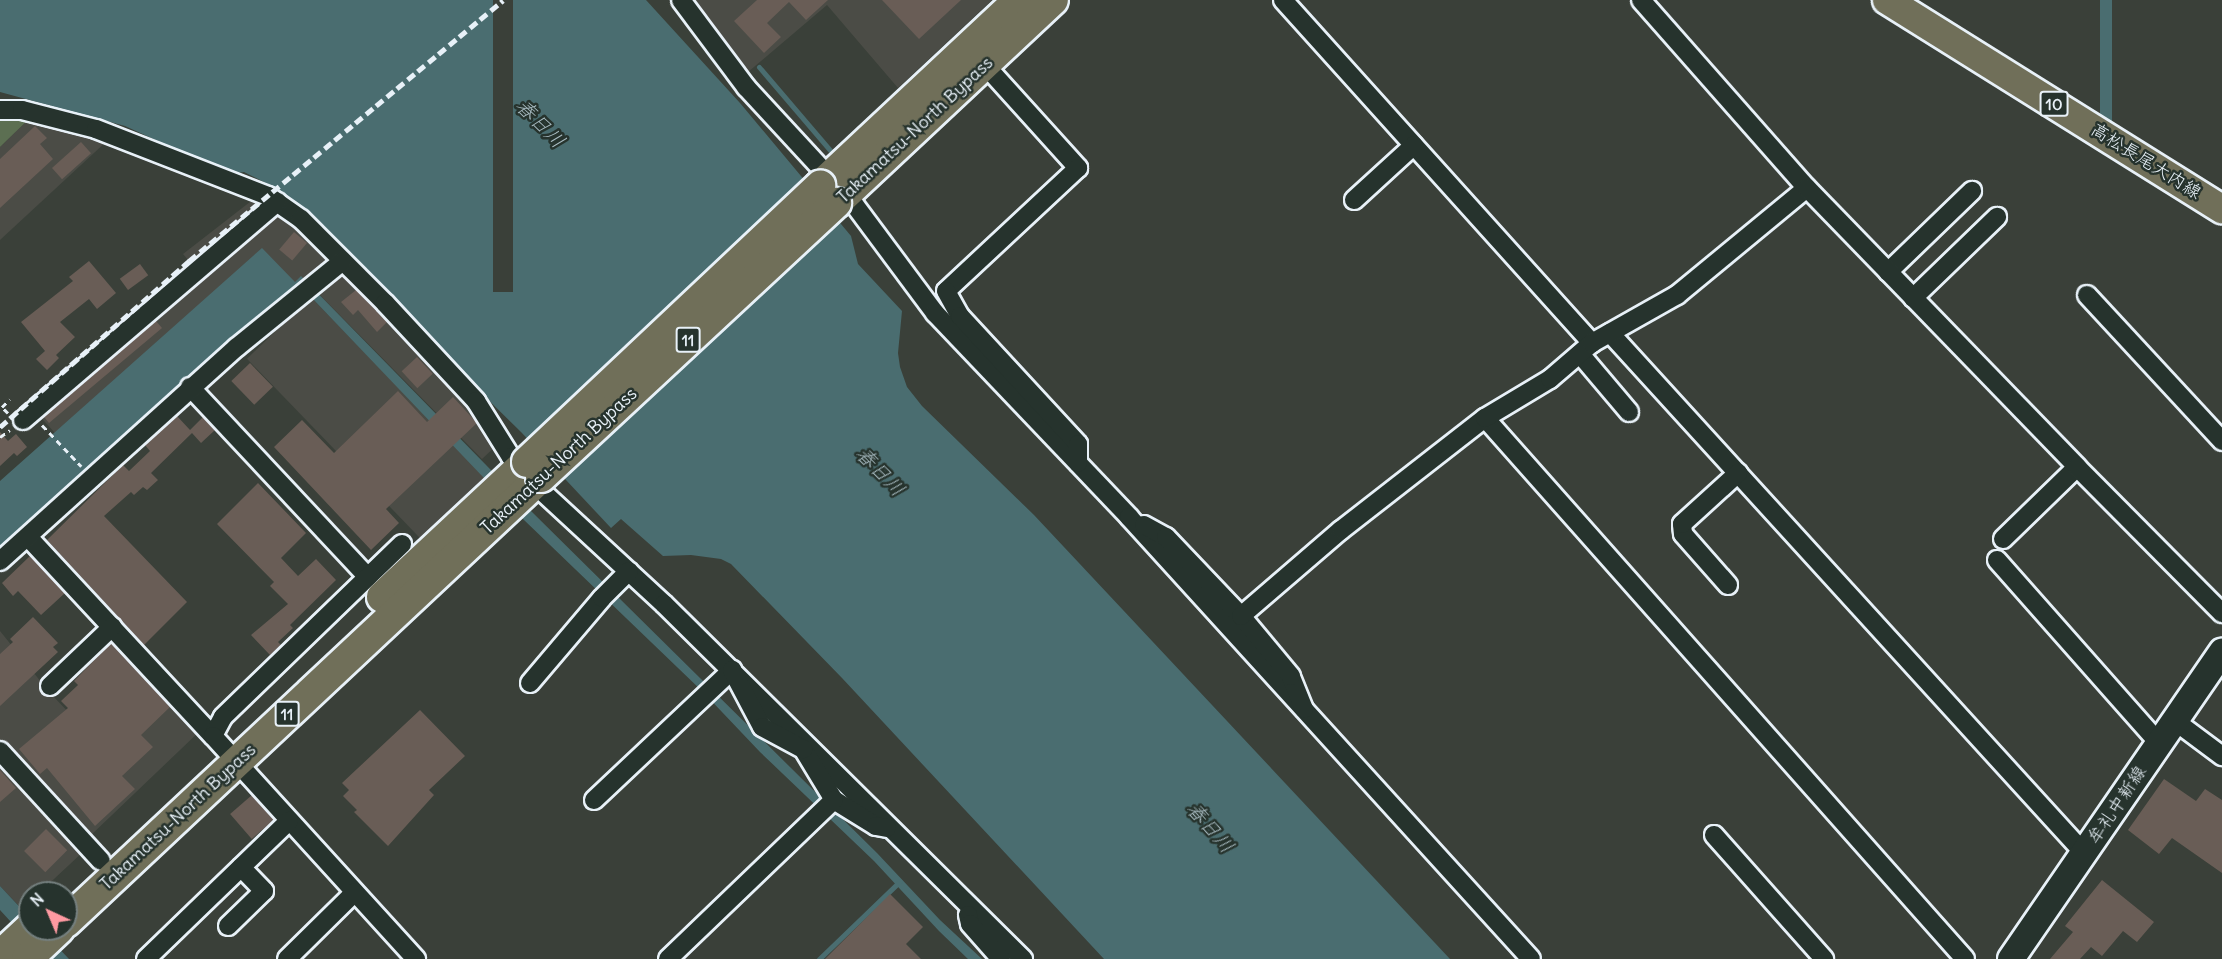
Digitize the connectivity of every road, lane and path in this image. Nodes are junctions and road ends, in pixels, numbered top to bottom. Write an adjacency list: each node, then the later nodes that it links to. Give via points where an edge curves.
1 (681, 0): 12 (street, via 746,87)
2 (1019, 0): 8 (highway, Takamatsu-North Bypass / 11)
3 (1053, 0): 7 (highway, Takamatsu-North Bypass / 11)
4 (1283, 0): 10 (street)
5 (1641, 0): 11 (street)
6 (1887, 0): 16 (main road, 高松長尾大内線 / 10)
7 (985, 65): 8 (highway, Takamatsu-North Bypass / 11); 32 (street, via 1078,168 946,291 960,316 1078,444)
8 (936, 94): 12 (highway, Takamatsu-North Bypass / 11)
9 (0, 110): 15 (street, via 22,110 96,129)
10 (1414, 145): 14 (street); 23 (street)
11 (1807, 188): 19 (street); 22 (street, via 1677,295)
12 (832, 190): 32 (street, via 935,313); 36 (highway, Takamatsu-North Bypass / 11, bridge)
13 (1972, 191): 19 (street)
14 (1353, 200)
15 (277, 202): 18 (street, via 301,219); 29 (street)
16 (2222, 209)
17 (1997, 217): 21 (street)
18 (343, 261): 24 (street); 36 (street, via 476,400)
19 (1888, 272): 21 (street)
20 (2086, 296): 31 (street)
21 (1913, 298): 33 (street)
22 (1610, 333): 23 (street); 35 (street)
23 (1586, 349): 27 (street); 28 (street, via 1550,378)
24 (190, 387): 38 (street); 44 (street)
25 (10, 399): 26 (path)
26 (5, 404)
27 (1629, 412)
28 (1485, 418): 47 (street, via 1341,530); 81 (street)
29 (23, 420)
30 (47, 430): 34 (path)
31 (2222, 441)
32 (1078, 463): 37 (street)
33 (2077, 467): 39 (street); 46 (street)
34 (88, 473)
35 (1738, 473): 45 (street, via 1682,524 1683,534); 65 (street)
36 (519, 483): 43 (street); 57 (highway, Takamatsu-North Bypass / 11)
37 (1129, 517): 47 (street, via 1166,537); 53 (street)
38 (28, 537): 42 (street); 48 (street)
39 (2003, 539)
40 (402, 544): 44 (street)
41 (1997, 560): 55 (street)
42 (0, 561)
43 (629, 571): 50 (street); 51 (street)
44 (368, 577): 57 (street, via 223,717)
45 (1728, 585)
46 (2222, 613)
47 (1241, 616): 53 (street, via 1291,676)
48 (112, 627): 52 (street); 57 (street)
49 (2222, 651): 54 (main road, 牟礼中新線)
50 (732, 670): 56 (street); 60 (street)
51 (530, 683)
52 (50, 686)
53 (1304, 709): 79 (street)
54 (2175, 721): 55 (main road, 牟礼中新線); 59 (street)
55 (2159, 743): 65 (main road, 牟礼中新線)
56 (805, 747): 61 (street); 63 (street)
57 (224, 748): 62 (street); 66 (highway, Takamatsu-North Bypass / 11); 70 (highway, Takamatsu-North Bypass / 11)
58 (0, 751): 66 (street)
59 (2222, 756)
60 (594, 800)
61 (834, 800): 63 (street, via 876,826); 76 (street)
62 (289, 820): 67 (street); 69 (street)
63 (891, 828): 71 (street)
64 (1714, 835): 80 (street)
65 (2084, 853): 82 (main road, 牟礼中新線)
66 (101, 861): 68 (highway, Takamatsu-North Bypass / 11)
67 (241, 867): 72 (street, via 264,891); 73 (street)
68 (78, 883)
69 (355, 892): 74 (street); 75 (street)
70 (78, 897)
71 (966, 904): 77 (street, via 970,924); 78 (street)
72 (228, 926)
73 (146, 959)
74 (287, 959)
75 (416, 959)
76 (668, 959)
77 (1001, 959)
78 (1023, 959)
79 (1531, 959)
80 (1824, 959)
81 (1965, 959)
82 (2012, 959)

